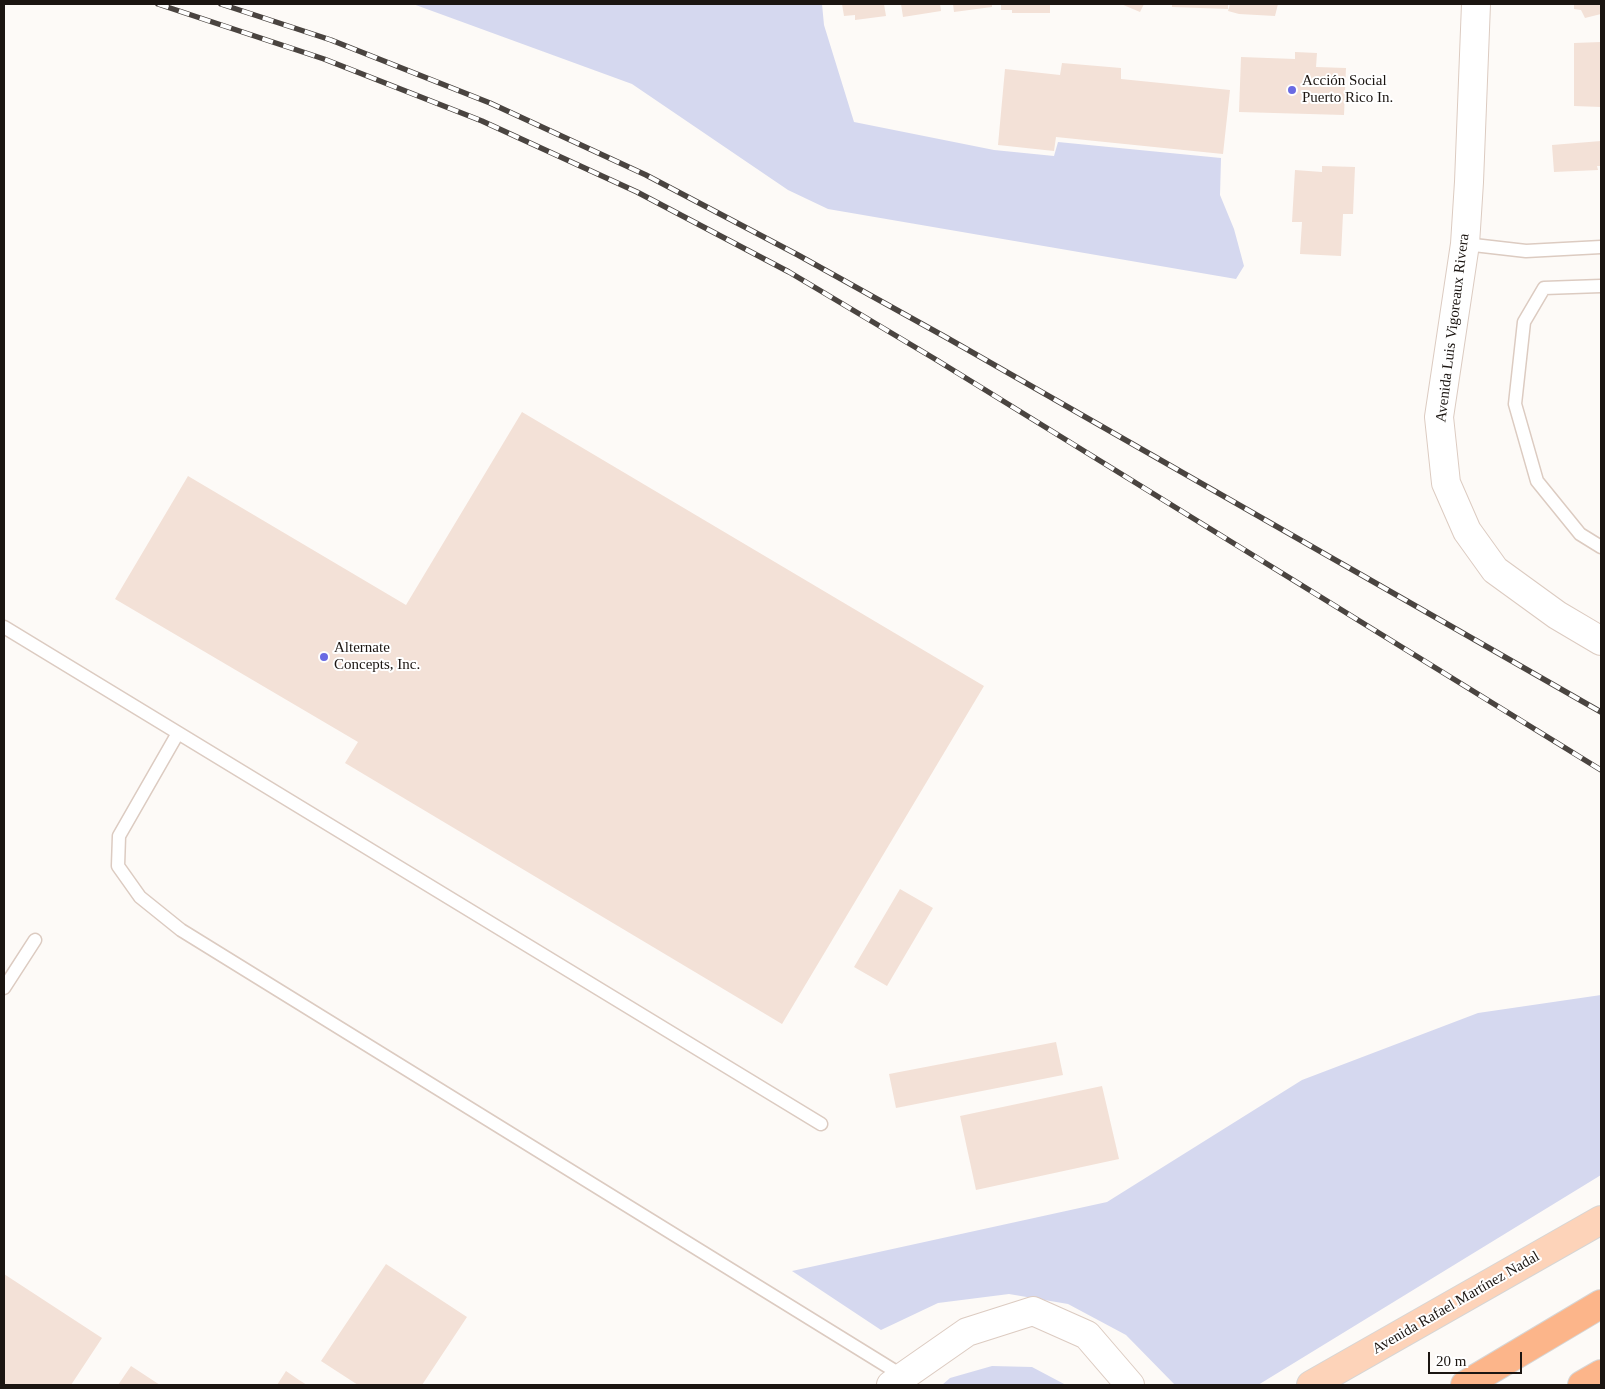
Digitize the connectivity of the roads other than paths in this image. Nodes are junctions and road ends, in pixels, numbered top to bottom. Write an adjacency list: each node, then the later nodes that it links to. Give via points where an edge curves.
1 (1476, 4): 2 (main road, Avenida Luis Vigoreaux Rivera)
2 (1465, 244): 3 (lane, via 1526,250); 7 (main road, Avenida Luis Vigoreaux Rivera, via 1439,417 1446,482 1467,532 1495,570)
3 (1601, 247)
4 (1601, 286): 5 (lane, via 1544,288 1524,322 1515,404 1537,481 1580,534)
5 (1601, 546)
6 (4, 626): 8 (lane)
7 (1601, 641)
8 (178, 733): 11 (lane); 15 (lane, via 119,836 118,866 140,896 181,930)
9 (35, 940): 10 (lane)
10 (4, 988)
11 (820, 1124)
12 (1601, 1220): 17 (main road, Avenida Rafael Martínez Nadal)
13 (1601, 1304): 18 (highway)
14 (1601, 1374): 19 (highway)
15 (897, 1381): 16 (main road, via 967,1332 1033,1311 1087,1335)
16 (1130, 1385)
17 (1311, 1385)
18 (1465, 1385)
19 (1582, 1385)

